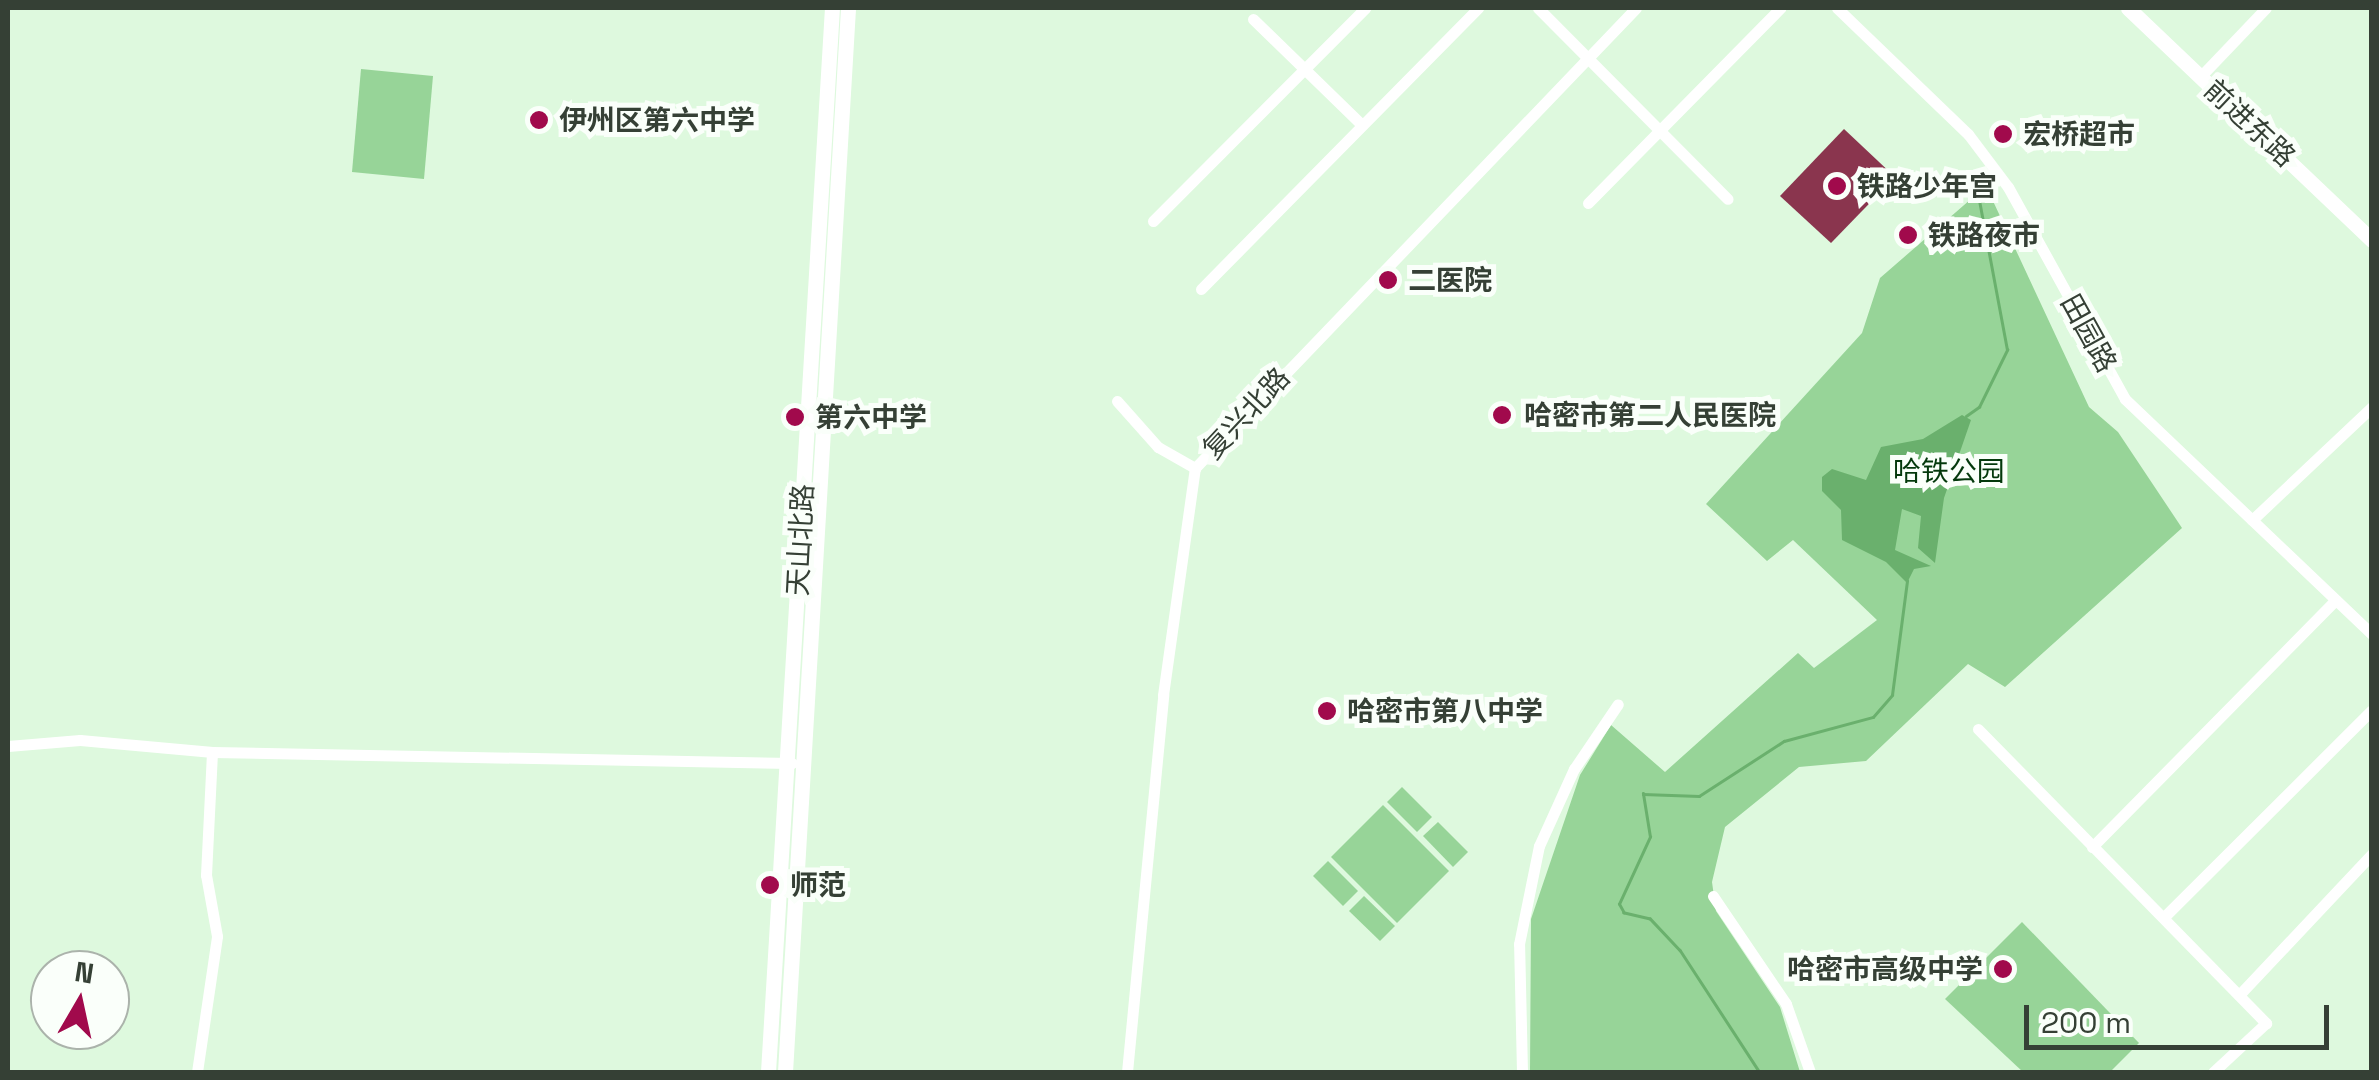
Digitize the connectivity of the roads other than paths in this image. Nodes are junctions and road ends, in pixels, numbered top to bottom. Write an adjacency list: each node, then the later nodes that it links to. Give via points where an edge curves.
1 (832, 8): 33 (main road, 天山北路)
2 (848, 8): 33 (main road)
3 (1365, 8): 13 (street)
4 (1478, 8): 15 (street)
5 (1538, 8): 12 (street)
6 (1636, 8): 12 (street, 复兴北路)
7 (1780, 8): 16 (street)
8 (1836, 8): 25 (street, 田园路, via 1979,147 2125,399)
9 (2128, 8): 14 (main road, 前进东路)
10 (2266, 8): 14 (street)
11 (1253, 19): 13 (street)
12 (1588, 57): 16 (street); 24 (street, 复兴北路)
13 (1305, 68): 15 (street); 19 (street)
14 (2200, 76): 20 (main road, 前进东路)
15 (1362, 125): 21 (street)
16 (1658, 128): 17 (street); 18 (street)
17 (1728, 198)
18 (1588, 202)
19 (1154, 221)
20 (2372, 240)
21 (1201, 289)
22 (1117, 401): 24 (street, via 1158,447)
23 (2372, 407): 25 (street)
24 (1195, 468): 42 (street, 复兴北路, via 1163,695)
25 (2252, 520): 26 (street, 田园路)
26 (2336, 600): 27 (street, 田园路); 34 (street)
27 (2372, 634)
28 (1618, 704): 43 (street, via 1555,805 1526,893 1516,997)
29 (2372, 710): 37 (street)
30 (1978, 729): 37 (street)
31 (8, 746): 32 (street, via 80,740)
32 (212, 752): 33 (street); 39 (street, via 206,875 218,916)
33 (795, 764): 40 (main road, 天山北路); 41 (main road)
34 (2092, 846)
35 (2372, 854): 38 (street)
36 (1712, 896): 44 (street, via 1786,1004)
37 (2164, 917): 38 (street)
38 (2239, 995): 45 (street, via 2266,1023)
39 (198, 1072)
40 (768, 1072)
41 (785, 1072)
42 (1127, 1072)
43 (1522, 1072)
44 (1810, 1072)
45 (2213, 1072)

